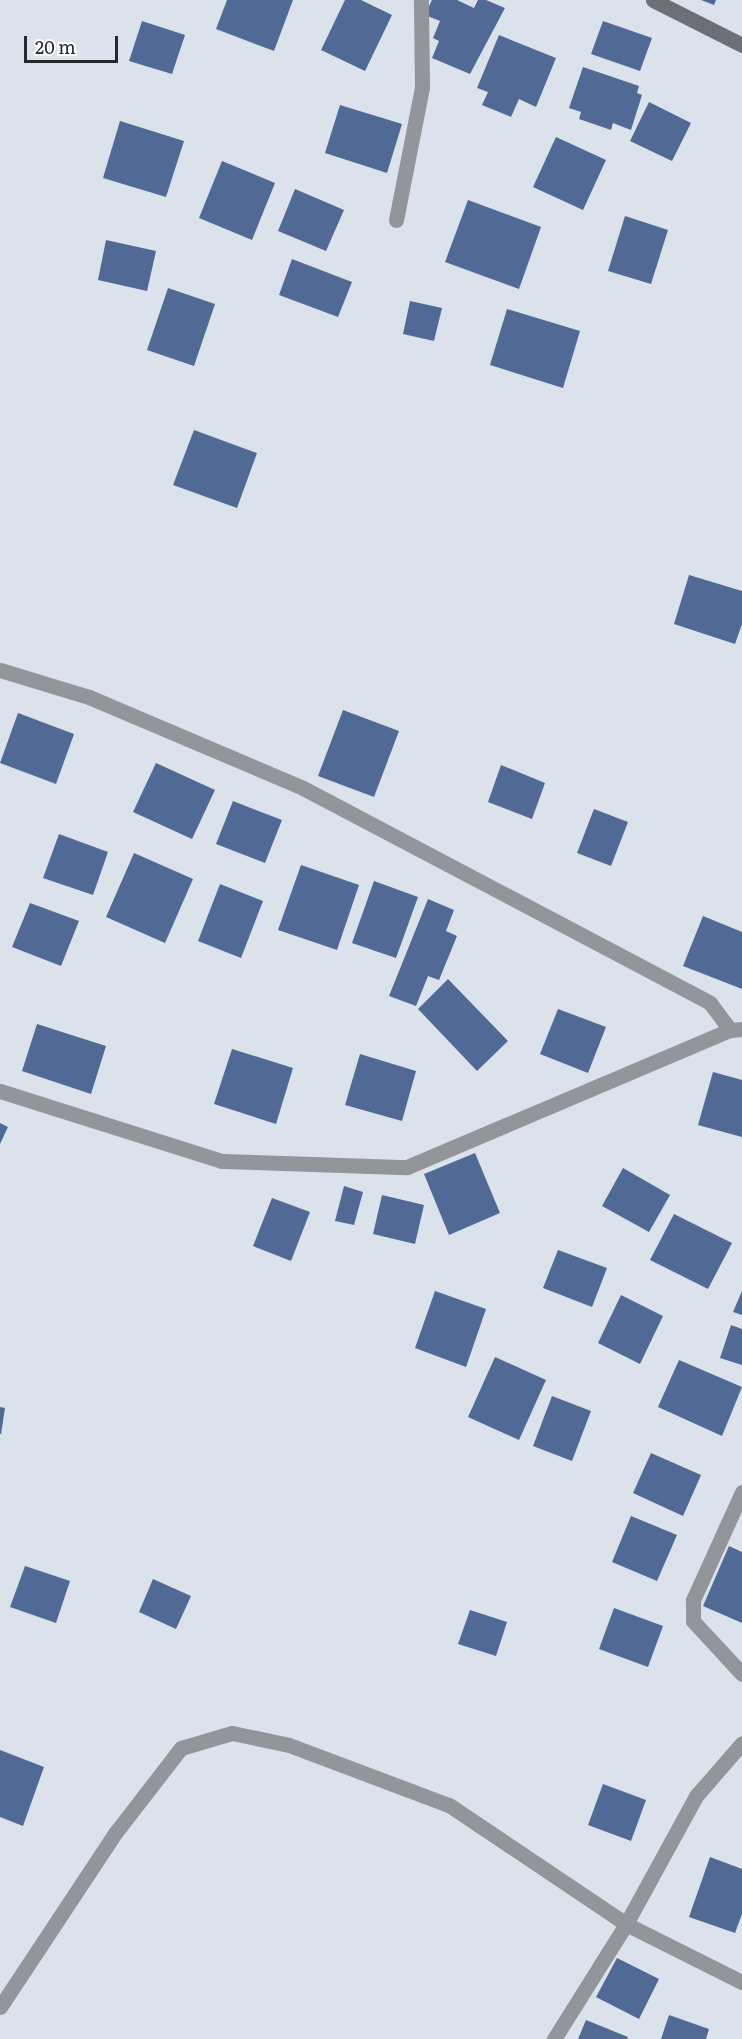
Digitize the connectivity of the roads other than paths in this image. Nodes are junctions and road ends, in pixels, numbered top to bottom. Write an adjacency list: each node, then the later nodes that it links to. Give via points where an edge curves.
1 (421, 0): 4 (street, via 422,87)
2 (653, 0): 3 (main road)
3 (742, 45)
4 (396, 220)
5 (0, 670): 6 (street, via 89,697 303,788 710,1003)
6 (736, 1030): 7 (street, via 407,1167 222,1161)
7 (0, 1091)
8 (742, 1492): 9 (street, via 693,1600 693,1621)
9 (742, 1674)
10 (742, 1743): 11 (street, via 696,1796)
11 (626, 1924): 12 (street); 13 (street, via 449,1805 289,1745 232,1733 181,1748 116,1833); 14 (street)
12 (742, 1982)
13 (0, 2007)
14 (554, 2039)

